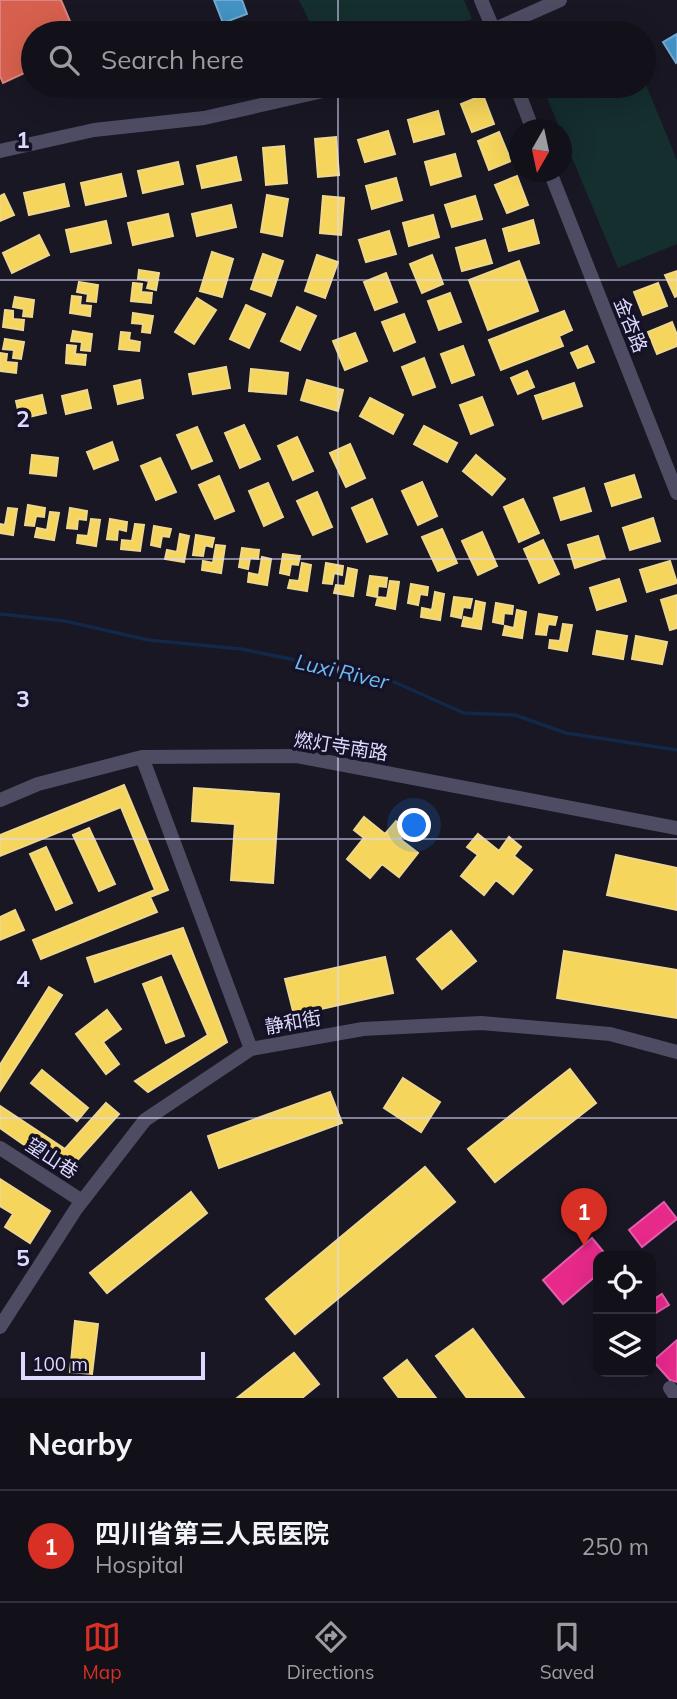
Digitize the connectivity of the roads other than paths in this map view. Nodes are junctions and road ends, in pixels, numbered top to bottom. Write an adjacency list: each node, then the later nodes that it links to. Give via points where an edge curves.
1 (481, 0): 3 (street)
2 (559, 0): 4 (street)
3 (488, 21)
4 (515, 21)
5 (292, 98): 8 (street, via 204,118 94,130)
6 (521, 98): 7 (street)
7 (529, 119)
8 (0, 151)
9 (554, 182): 10 (street, 金杏路)
10 (677, 493)
11 (142, 757): 12 (street, 燃灯寺南路, via 38,784); 13 (street, 燃灯寺南路, via 297,755); 14 (street)
12 (0, 800)
13 (677, 828)
14 (251, 1049): 15 (street, 静和街, via 363,1029 481,1023 610,1034); 17 (street, 静和街, via 145,1120)
15 (677, 1052)
16 (0, 1148): 17 (street, 望山巷)
17 (82, 1201): 18 (street, 静和街)
18 (0, 1327)

